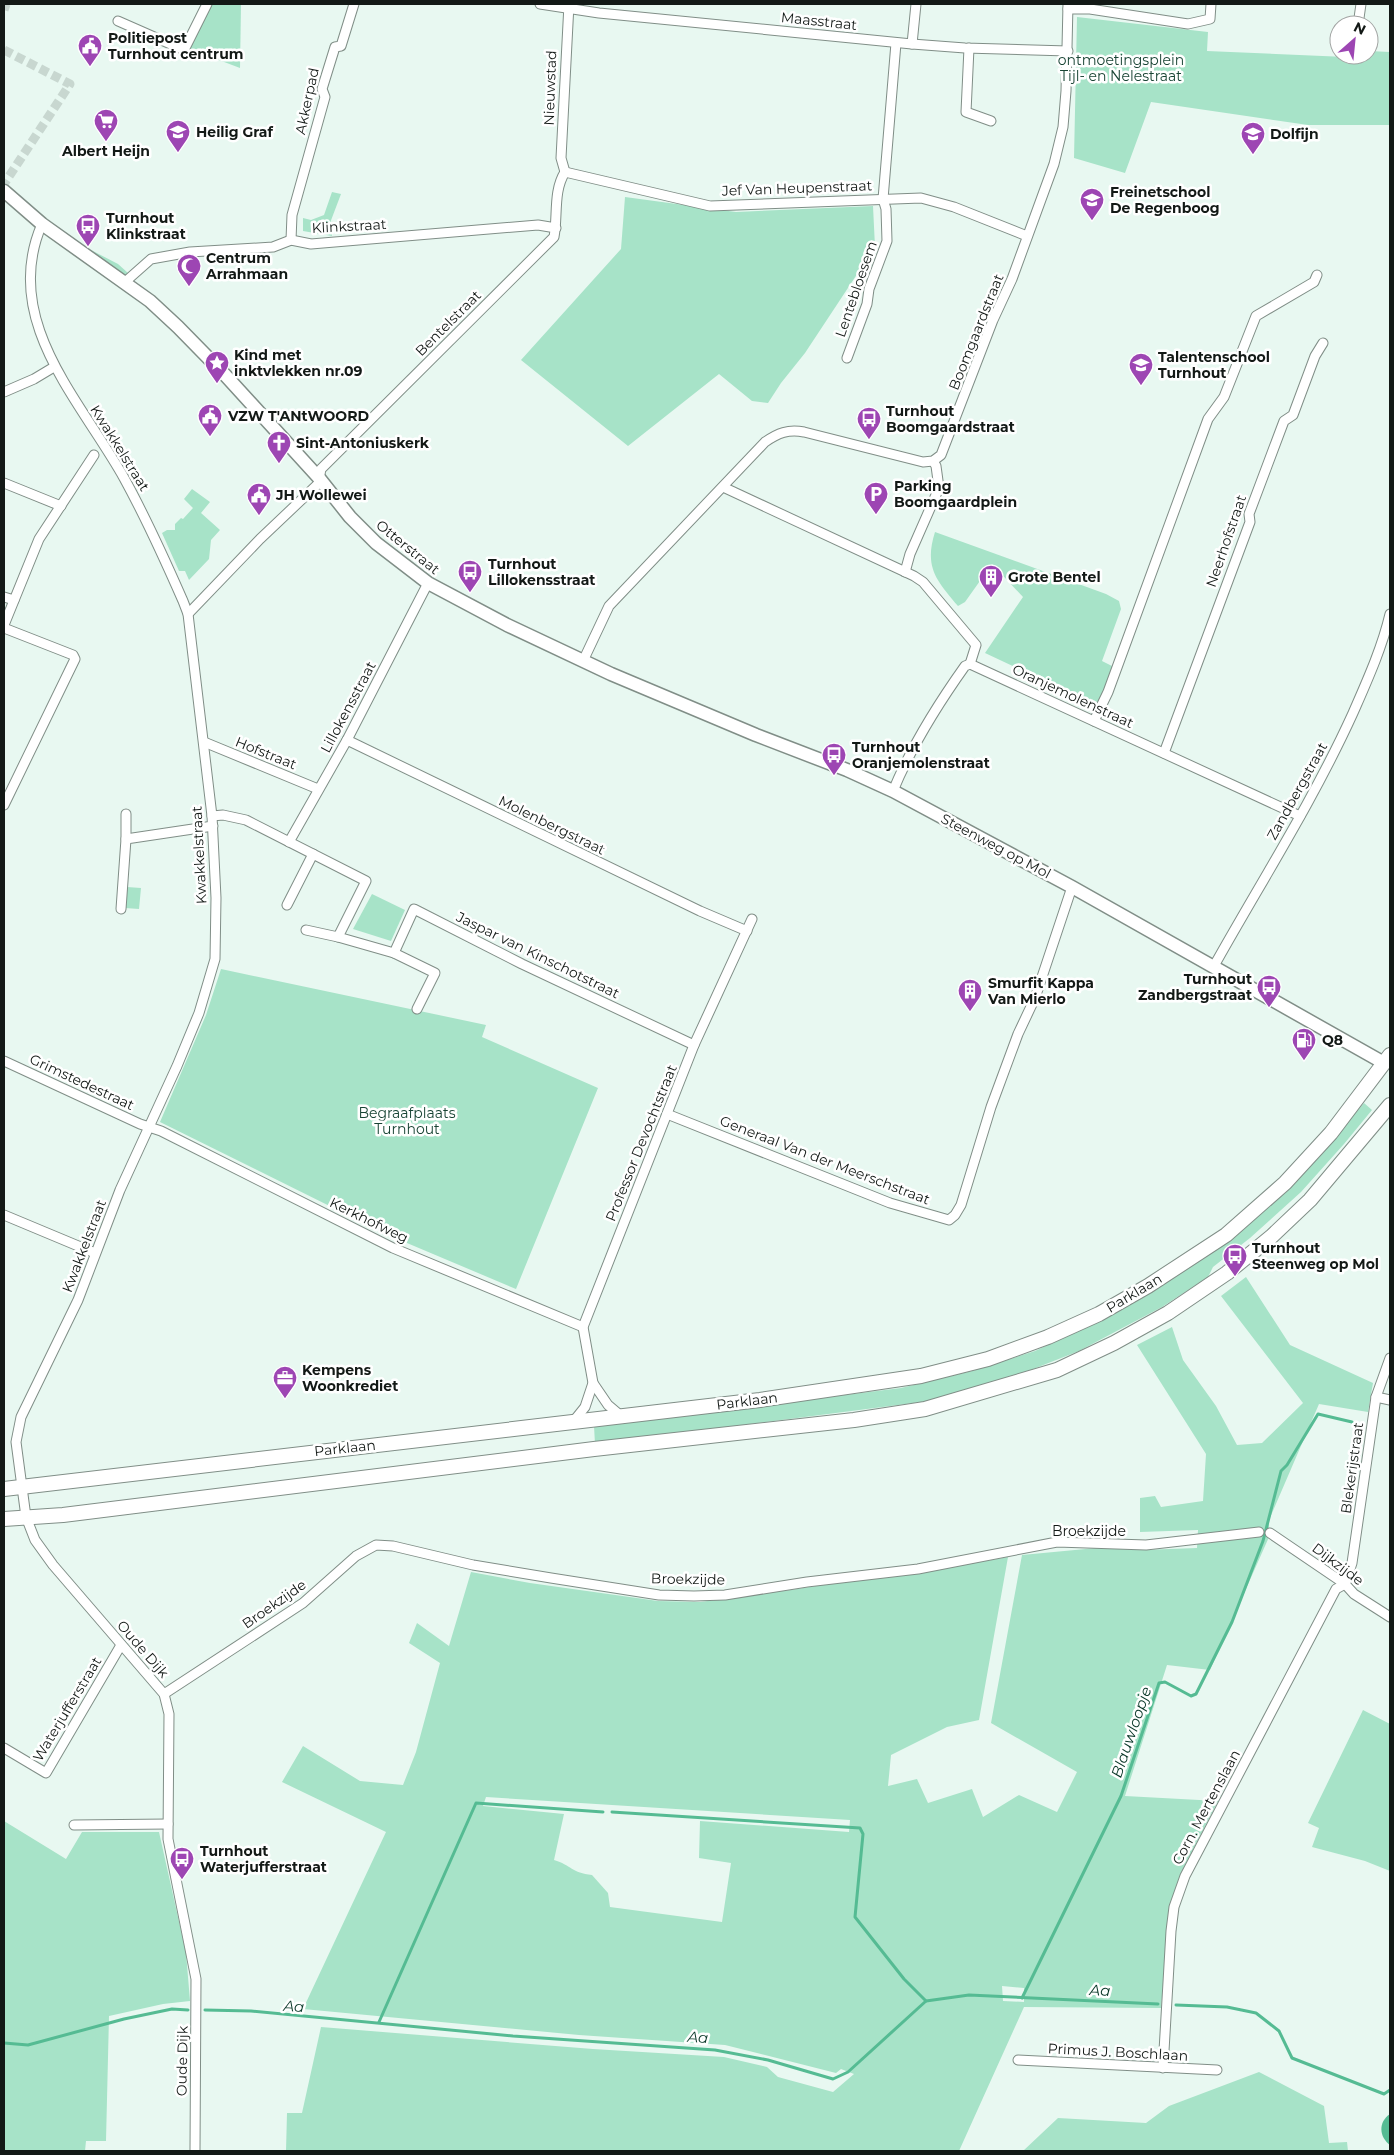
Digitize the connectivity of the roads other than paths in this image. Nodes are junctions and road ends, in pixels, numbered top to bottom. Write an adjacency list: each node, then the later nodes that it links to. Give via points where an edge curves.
1 (207, 4): 8 (street, via 184,50)
2 (354, 4): 20 (street, Akkerpad, via 341,46 334,47 322,89 325,97 292,215)
3 (540, 4): 6 (street, Maasstraat)
4 (916, 4): 10 (street)
5 (1211, 4): 7 (street, via 1210,18 1188,24)
6 (568, 6): 9 (street, Maasstraat); 14 (street, Nieuwstad, via 561,158)
7 (1068, 7): 12 (street, Boomgaardstraat)
8 (118, 21)
9 (896, 43): 10 (street, Maasstraat); 16 (street, Lentebloesem)
10 (912, 44): 11 (street, Maasstraat)
11 (969, 48): 12 (street, Maasstraat); 13 (street, via 966,112)
12 (1068, 50): 19 (street, Boomgaardstraat, via 1063,127 1054,164)
13 (991, 121)
14 (565, 172): 16 (street, Jef Van Heupenstraat, via 710,206); 18 (street, Bentelstraat, via 558,191)
15 (4, 191): 17 (street, Otterstraat)
16 (883, 199): 19 (street, Jef Van Heupenstraat, via 921,198 937,202); 24 (street, Lentebloesem, via 887,241)
17 (42, 224): 22 (street, Otterstraat); 25 (street, Kwakkelstraat, via 29,282 35,322)
18 (556, 228): 20 (street, Klinkstraat, via 538,225 311,244); 29 (street, Bentelstraat, via 554,237 538,254 321,469)
19 (1027, 236): 28 (street, Boomgaardstraat, via 944,449)
20 (291, 240): 22 (street, Klinkstraat, via 273,247 190,252 151,259)
21 (1317, 275): 42 (street, via 1314,282 1256,316 1224,397 1208,419 1108,692)
22 (125, 282): 29 (street, Otterstraat, via 178,327)
23 (1323, 343): 45 (street, Neerhofstraat, via 1293,415 1284,421)
24 (847, 358)
25 (54, 367): 26 (street); 37 (street, Kwakkelstraat, via 133,494)
26 (4, 392)
27 (94, 455): 32 (street)
28 (933, 461): 31 (street, via 923,462 793,430 780,432 765,442); 33 (street, via 939,488)
29 (319, 478): 34 (street, Otterstraat, via 376,543); 37 (street, Bentelstraat, via 318,484)
30 (4, 482): 32 (street)
31 (723, 487): 33 (street); 40 (street, via 609,606)
32 (61, 506): 36 (street, via 39,539)
33 (905, 572): 41 (street, via 923,582 976,645)
34 (428, 583): 40 (street, Otterstraat); 43 (street, Lillokensstraat)
35 (4, 596): 36 (street)
36 (14, 600): 39 (street)
37 (188, 614): 44 (street, Kwakkelstraat)
38 (1389, 618): 50 (street, Zandbergstraat, via 1363,690 1335,752)
39 (4, 626): 48 (street, via 73,655 75,659)
40 (583, 661): 47 (street, Steenweg op Mol)
41 (970, 664): 42 (street, Oranjemolenstraat); 47 (street, via 965,666 941,703)
42 (1094, 721): 45 (street, Oranjemolenstraat)
43 (347, 740): 46 (street, Lillokensstraat); 60 (street, Molenbergstraat)
44 (204, 742): 46 (street, Hofstraat); 51 (street, Kwakkelstraat)
45 (1164, 754): 50 (street, Oranjemolenstraat)
46 (318, 789): 53 (street, Lillokensstraat)
47 (893, 791): 55 (street, Steenweg op Mol)
48 (4, 805)
49 (126, 814): 52 (street)
50 (1300, 816): 63 (street, Zandbergstraat)
51 (213, 821): 52 (street); 53 (street, via 223,815 246,820); 70 (street, Kwakkelstraat, via 215,959 199,1013)
52 (126, 839): 57 (street)
53 (289, 842): 54 (street)
54 (311, 853): 56 (street); 61 (street, via 366,881)
55 (1072, 887): 63 (street, Steenweg op Mol); 69 (street, Generaal Van der Meerschstraat, via 1035,998 991,1107 961,1205 949,1220 890,1203)
56 (287, 905)
57 (121, 909)
58 (752, 919): 60 (street, Professor Devochtstraat)
59 (306, 930): 61 (street)
60 (747, 931): 65 (street, Professor Devochtstraat)
61 (338, 937): 62 (street)
62 (394, 953): 64 (street, via 435,973); 65 (street, Jaspar van Kinschotstraat, via 414,909)
63 (1214, 966): 67 (street, Steenweg op Mol)
64 (417, 1008)
65 (694, 1045): 69 (street, Professor Devochtstraat)
66 (4, 1061): 70 (street, Grimstedestraat)
67 (1388, 1061): 78 (main road, Parklaan, via 1331,1133 1285,1183 1226,1234 1099,1314 988,1359 922,1376)
68 (1390, 1105): 82 (main road, via 1310,1200 1227,1274 1168,1313 1057,1370 925,1409 854,1420)
69 (667, 1114): 73 (street, Professor Devochtstraat)
70 (148, 1126): 72 (street, Kwakkelstraat); 73 (street, Kerkhofweg, via 393,1248)
71 (4, 1215): 72 (street)
72 (95, 1253): 80 (street, Kwakkelstraat, via 78,1300 20,1416 16,1442)
73 (583, 1327): 75 (street)
74 (1390, 1358): 76 (street, Blekerijstraat)
75 (593, 1383): 78 (street, via 608,1405); 79 (street, via 585,1407)
76 (1376, 1397): 77 (street); 86 (street, Blekerijstraat, via 1352,1563)
77 (1390, 1400)
78 (621, 1416): 79 (main road, Parklaan)
79 (572, 1422): 80 (main road, Parklaan)
80 (22, 1486): 81 (main road, Parklaan); 82 (street, Kwakkelstraat)
81 (4, 1488)
82 (26, 1517): 83 (main road); 88 (street, Oude Dijk, via 32,1535 46,1557)
83 (4, 1520)
84 (1259, 1532): 89 (street, Broekzijde, via 1152,1545 1057,1542 918,1569 700,1596 660,1595 570,1581 376,1545 356,1556 303,1603)
85 (1270, 1533): 86 (street, Dijkzijde)
86 (1345, 1584): 87 (street, Dijkzijde, via 1354,1594); 94 (street, Corn. Mertenslaan, via 1336,1589 1185,1876 1174,1907 1171,1931)
87 (1390, 1617)
88 (122, 1645): 89 (street, Oude Dijk); 90 (street, Waterjufferstraat, via 46,1773)
89 (164, 1694): 91 (street, Oude Dijk, via 169,1714)
90 (4, 1748)
91 (168, 1824): 92 (street); 96 (street, Oude Dijk, via 175,1878 196,1979)
92 (74, 1825)
93 (1018, 2060): 94 (street, Primus J. Boschlaan)
94 (1163, 2068): 95 (street, Primus J. Boschlaan)
95 (1217, 2070)
96 (195, 2151)

